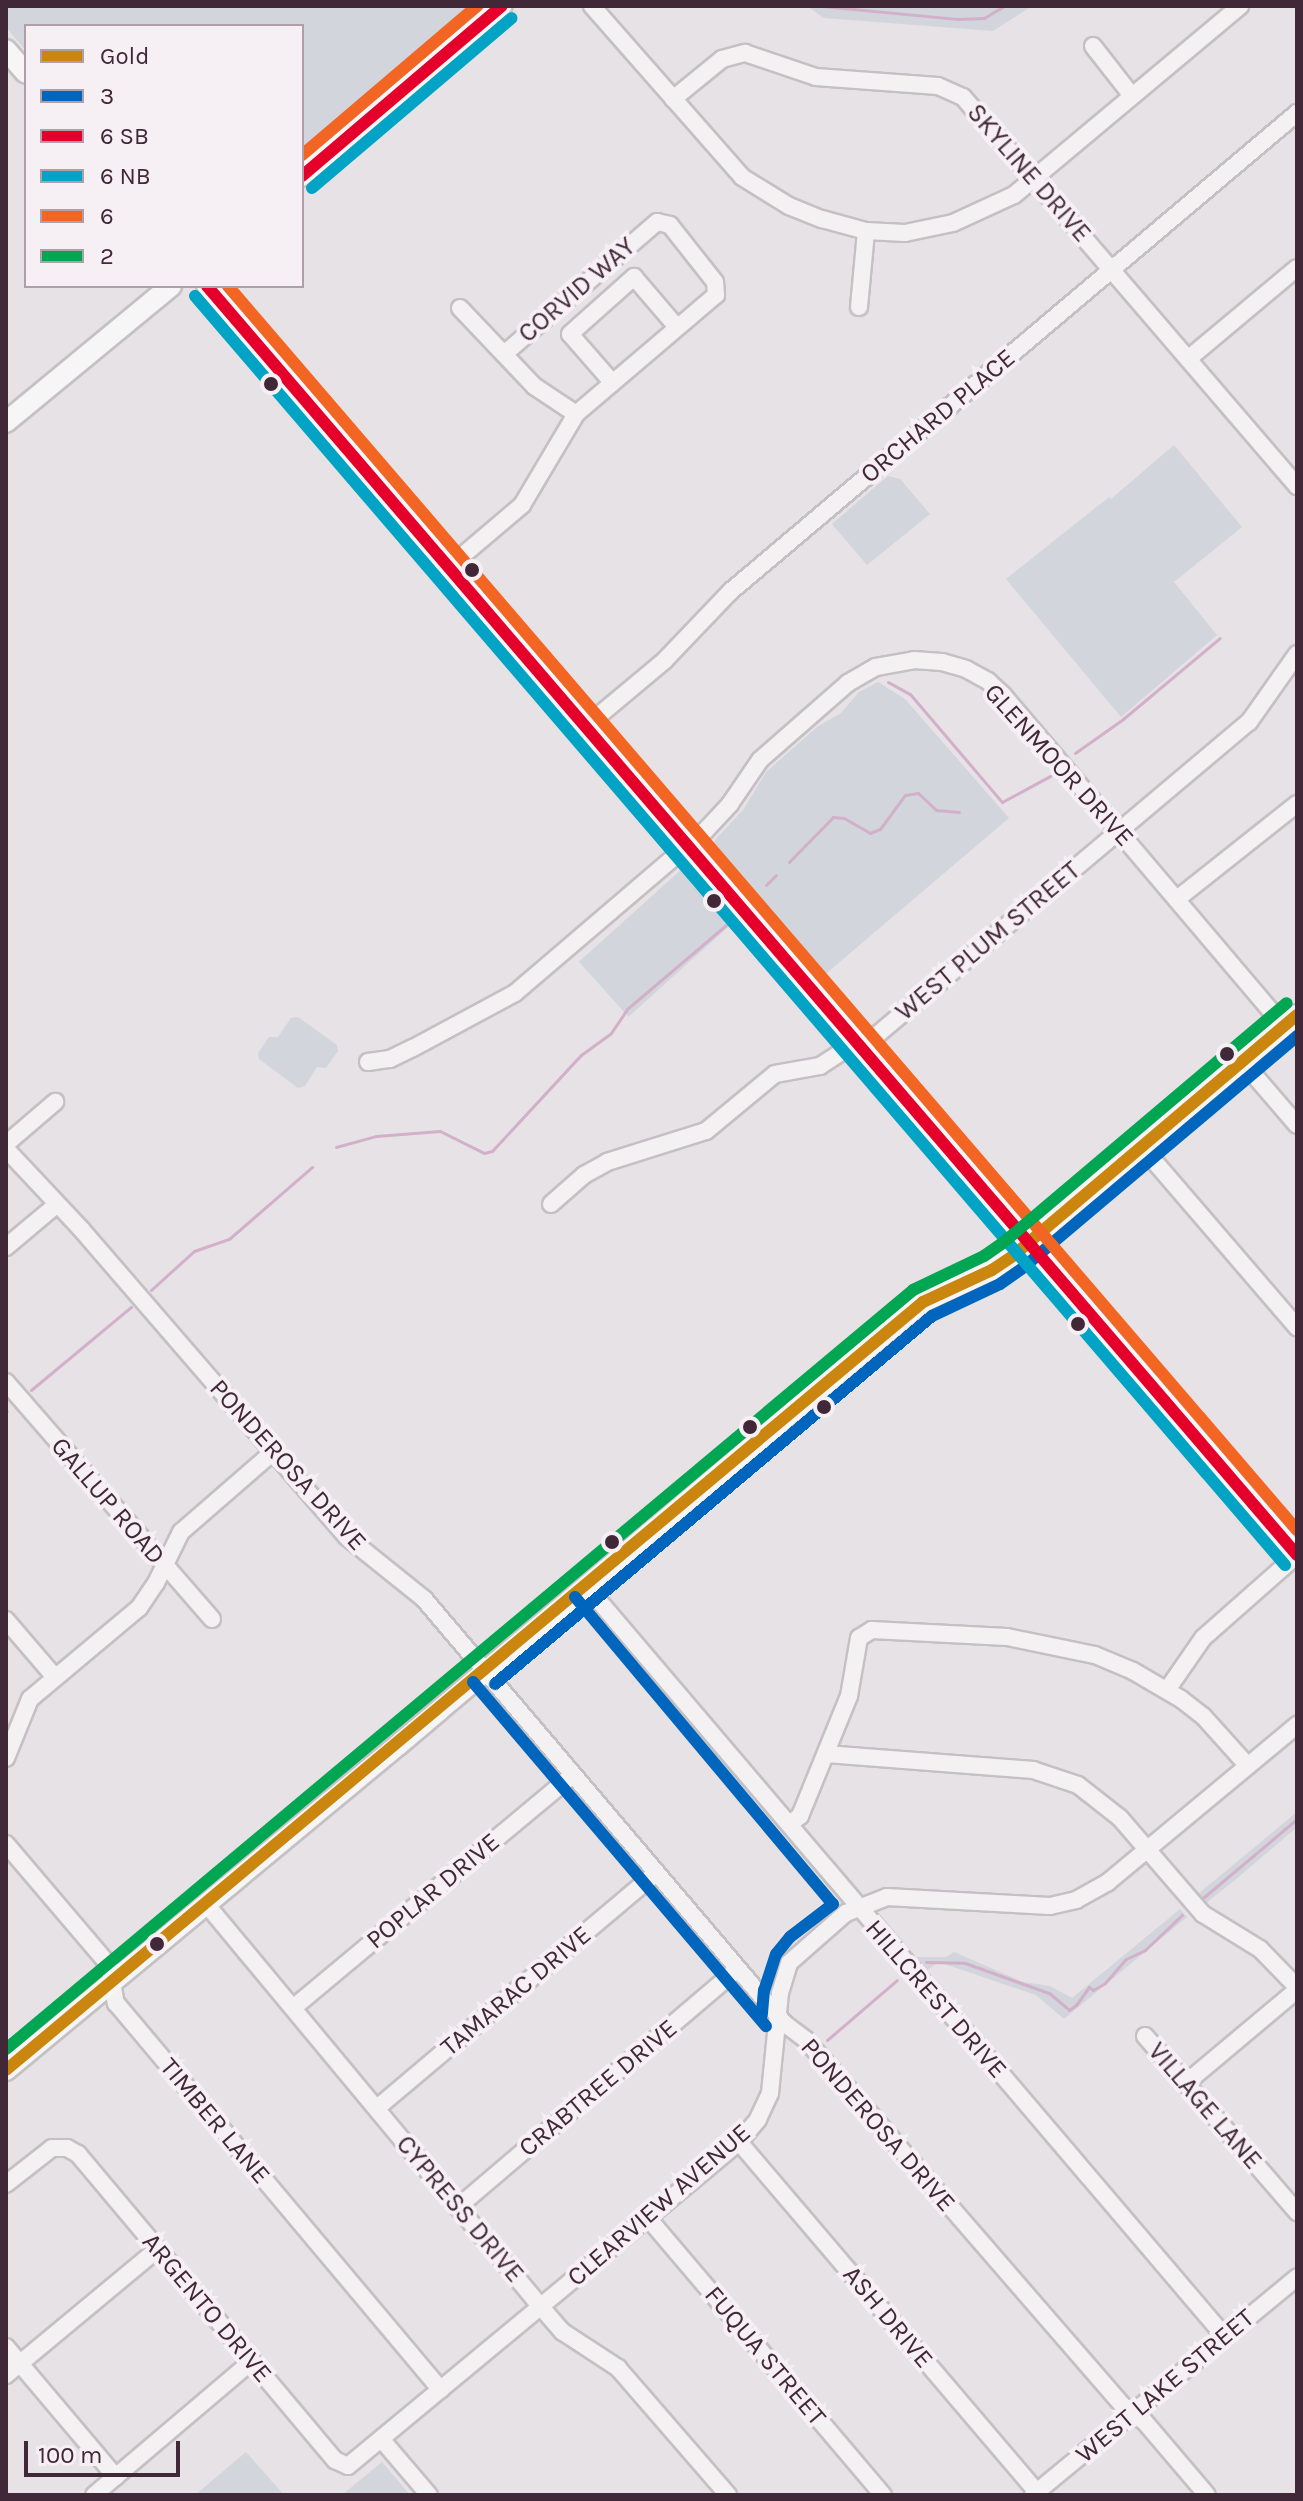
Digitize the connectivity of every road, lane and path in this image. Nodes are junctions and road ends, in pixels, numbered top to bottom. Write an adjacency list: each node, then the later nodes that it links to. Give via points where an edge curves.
1 (502, 6): 10 (main road)
2 (592, 6): 8 (street)
3 (1240, 6): 7 (street)
4 (1093, 46): 7 (street)
5 (6, 50): 6 (main road)
6 (24, 71)
7 (1132, 96): 11 (street)
8 (673, 99): 11 (street, SKYLINE DRIVE, via 722,59 745,53 816,77 938,86 965,98); 12 (street, via 737,172 764,193 822,219)
9 (1297, 113): 14 (street, ORCHARD PLACE)
10 (304, 174)
11 (1036, 179): 12 (street, via 953,223 905,233); 14 (street, SKYLINE DRIVE)
12 (866, 231): 17 (street)
13 (1297, 268): 21 (street)
14 (1112, 269): 21 (street, SKYLINE DRIVE); 28 (street, ORCHARD PLACE, via 731,591 665,660)
15 (169, 288): 24 (main road)
16 (209, 288): 26 (main road)
17 (859, 307)
18 (460, 308): 20 (street)
19 (676, 326): 20 (street, CORVID WAY, via 716,295 715,282 670,225 657,222); 22 (street); 22 (street, via 634,277 570,334)
20 (505, 353): 23 (street, via 534,386)
21 (1188, 359): 25 (street, SKYLINE DRIVE)
22 (611, 381): 23 (street)
23 (576, 414): 26 (street, via 522,505)
24 (6, 422)
25 (1297, 486)
26 (449, 567): 28 (main road)
27 (1297, 654): 30 (street, WEST PLUM STREET, via 1249,722)
28 (585, 727): 31 (main road)
29 (1297, 804): 32 (street)
30 (1119, 831): 31 (street, GLENMOOR DRIVE, via 988,681 955,665 914,660 876,667 848,683 760,760 721,817); 32 (street, GLENMOOR DRIVE); 34 (street, WEST PLUM STREET, via 871,1040)
31 (688, 845): 34 (main road); 36 (street, via 501,1004 390,1059)
32 (1177, 899): 33 (street, GLENMOOR DRIVE)
33 (1291, 1021): 35 (main road)
34 (859, 1044): 41 (street, WEST PLUM STREET, via 820,1066 775,1074 695,1136 607,1162); 43 (main road)
35 (1242, 1061): 38 (street); 40 (main road)
36 (368, 1062)
37 (55, 1102): 39 (street)
38 (1297, 1125)
39 (6, 1147): 42 (street, PONDEROSA DRIVE)
40 (1142, 1147): 43 (main road); 45 (street)
41 (551, 1204)
42 (55, 1206): 44 (street); 47 (street, PONDEROSA DRIVE, via 81,1229)
43 (1029, 1243): 48 (main road); 50 (main road, via 992,1270 923,1302)
44 (6, 1247)
45 (1297, 1327)
46 (6, 1382): 49 (street, GALLUP ROAD)
47 (273, 1452): 49 (street, via 187,1524); 53 (street, PONDEROSA DRIVE, via 347,1537 424,1599)
48 (1297, 1555): 55 (street, via 1203,1638)
49 (164, 1565): 51 (street, GALLUP ROAD); 54 (street, via 139,1608)
50 (587, 1587): 53 (main road); 61 (street, HILLCREST DRIVE)
51 (212, 1619)
52 (6, 1620): 54 (street)
53 (485, 1672): 60 (street, PONDEROSA DRIVE); 65 (main road)
54 (54, 1676): 58 (street, via 23,1710)
55 (1167, 1690): 57 (street, via 1095,1655 1041,1642 872,1630 859,1638 849,1696); 59 (street, via 1203,1716)
56 (1297, 1725): 59 (street, CLEARVIEW AVENUE)
57 (826, 1754): 61 (street, via 800,1816); 63 (street, via 1050,1774 1099,1799)
58 (6, 1758)
59 (1248, 1766): 63 (street, CLEARVIEW AVENUE)
60 (573, 1775): 64 (street, PONDEROSA DRIVE); 70 (street, POPLAR DRIVE)
61 (790, 1824): 66 (street, HILLCREST DRIVE)
62 (6, 1844): 68 (street, TIMBER LANE, via 109,1965)
63 (1148, 1850): 66 (street, CLEARVIEW AVENUE, via 1096,1891 1050,1906 905,1896); 69 (street, via 1203,1914 1260,1949)
64 (656, 1873): 67 (street, PONDEROSA DRIVE); 75 (street, TAMARAC DRIVE)
65 (207, 1905): 68 (main road); 70 (street, CYPRESS DRIVE)
66 (856, 1906): 71 (street, CLEARVIEW AVENUE, via 789,1963); 84 (street, HILLCREST DRIVE)
67 (738, 1969): 71 (street, PONDEROSA DRIVE); 78 (street, CRABTREE DRIVE)
68 (112, 1983): 73 (main road); 89 (street, TIMBER LANE, via 116,2003)
69 (1297, 1988): 74 (street)
70 (293, 2008): 75 (street, CYPRESS DRIVE)
71 (778, 2016): 76 (street, CLEARVIEW AVENUE, via 770,2093); 90 (street, PONDEROSA DRIVE, via 806,2040)
72 (1145, 2036): 74 (street, VILLAGE LANE)
73 (6, 2070)
74 (1186, 2083): 79 (street, VILLAGE LANE)
75 (377, 2108): 78 (street, CYPRESS DRIVE)
76 (739, 2142): 80 (street, CLEARVIEW AVENUE); 94 (street, ASH DRIVE)
77 (6, 2184): 81 (street, ARGENTO DRIVE, via 43,2152 67,2148 78,2154)
78 (458, 2207): 83 (street, CYPRESS DRIVE)
79 (1297, 2212)
80 (648, 2218): 83 (street, CLEARVIEW AVENUE); 98 (street, FUQUA STREET)
81 (158, 2249): 86 (street, ARGENTO DRIVE); 87 (street)
82 (1297, 2277): 84 (street, WEST LAKE STREET)
83 (541, 2307): 89 (street, CLEARVIEW AVENUE); 97 (street, CYPRESS DRIVE, via 575,2341 618,2368)
84 (1225, 2337): 90 (street, WEST LAKE STREET)
85 (6, 2347): 87 (street)
86 (251, 2362): 92 (street, ARGENTO DRIVE, via 335,2460); 93 (street)
87 (20, 2363): 88 (street); 93 (street)
88 (6, 2375)
89 (441, 2390): 91 (street, CLEARVIEW AVENUE)
90 (1133, 2413): 94 (street, WEST LAKE STREET); 99 (street, PONDEROSA DRIVE)
91 (382, 2440): 92 (street, CLEARVIEW AVENUE); 96 (street)
92 (348, 2466)
93 (116, 2477): 95 (street)
94 (1035, 2493)
95 (94, 2495)
96 (429, 2495)
97 (728, 2495)
98 (883, 2495)
99 (1207, 2495)

